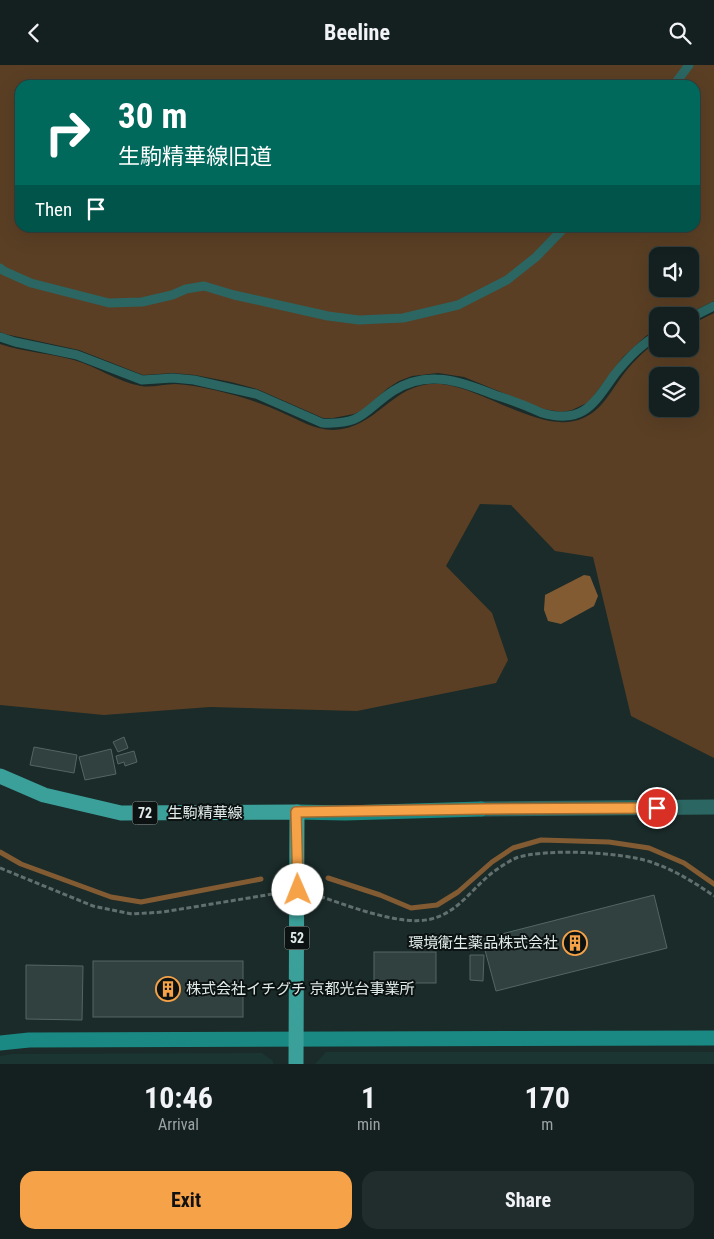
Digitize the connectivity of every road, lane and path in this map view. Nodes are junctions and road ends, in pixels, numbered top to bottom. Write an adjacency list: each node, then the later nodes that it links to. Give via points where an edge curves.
1 (689, 65): 2 (lane)
2 (678, 80)
3 (560, 232): 4 (lane, via 536,257 506,280 458,305 402,319 359,320 328,316 204,286 142,302 109,303 31,283)
4 (0, 268)
5 (714, 306): 6 (lane)
6 (699, 314)
7 (0, 337): 8 (lane, via 77,355 142,380 173,378 230,387 256,394 322,423 344,422 366,414 401,386 438,378 463,382 542,413 573,415 592,405 626,361)
8 (649, 340)
9 (0, 776): 11 (main road, 生駒精華線 / 72, via 44,795 121,813)
10 (714, 807): 11 (street)
11 (296, 812): 16 (main road, 52)
12 (0, 869): 13 (path, via 92,906 132,914 164,912)
13 (279, 893)
14 (313, 895): 15 (path, via 401,920 429,920 447,914 494,871 514,859 535,854 608,853 650,861 687,877)
15 (714, 896)
16 (295, 1038): 17 (street); 18 (street, via 28,1040); 19 (main road, 52)
17 (714, 1038)
18 (0, 1043)
19 (296, 1064)

